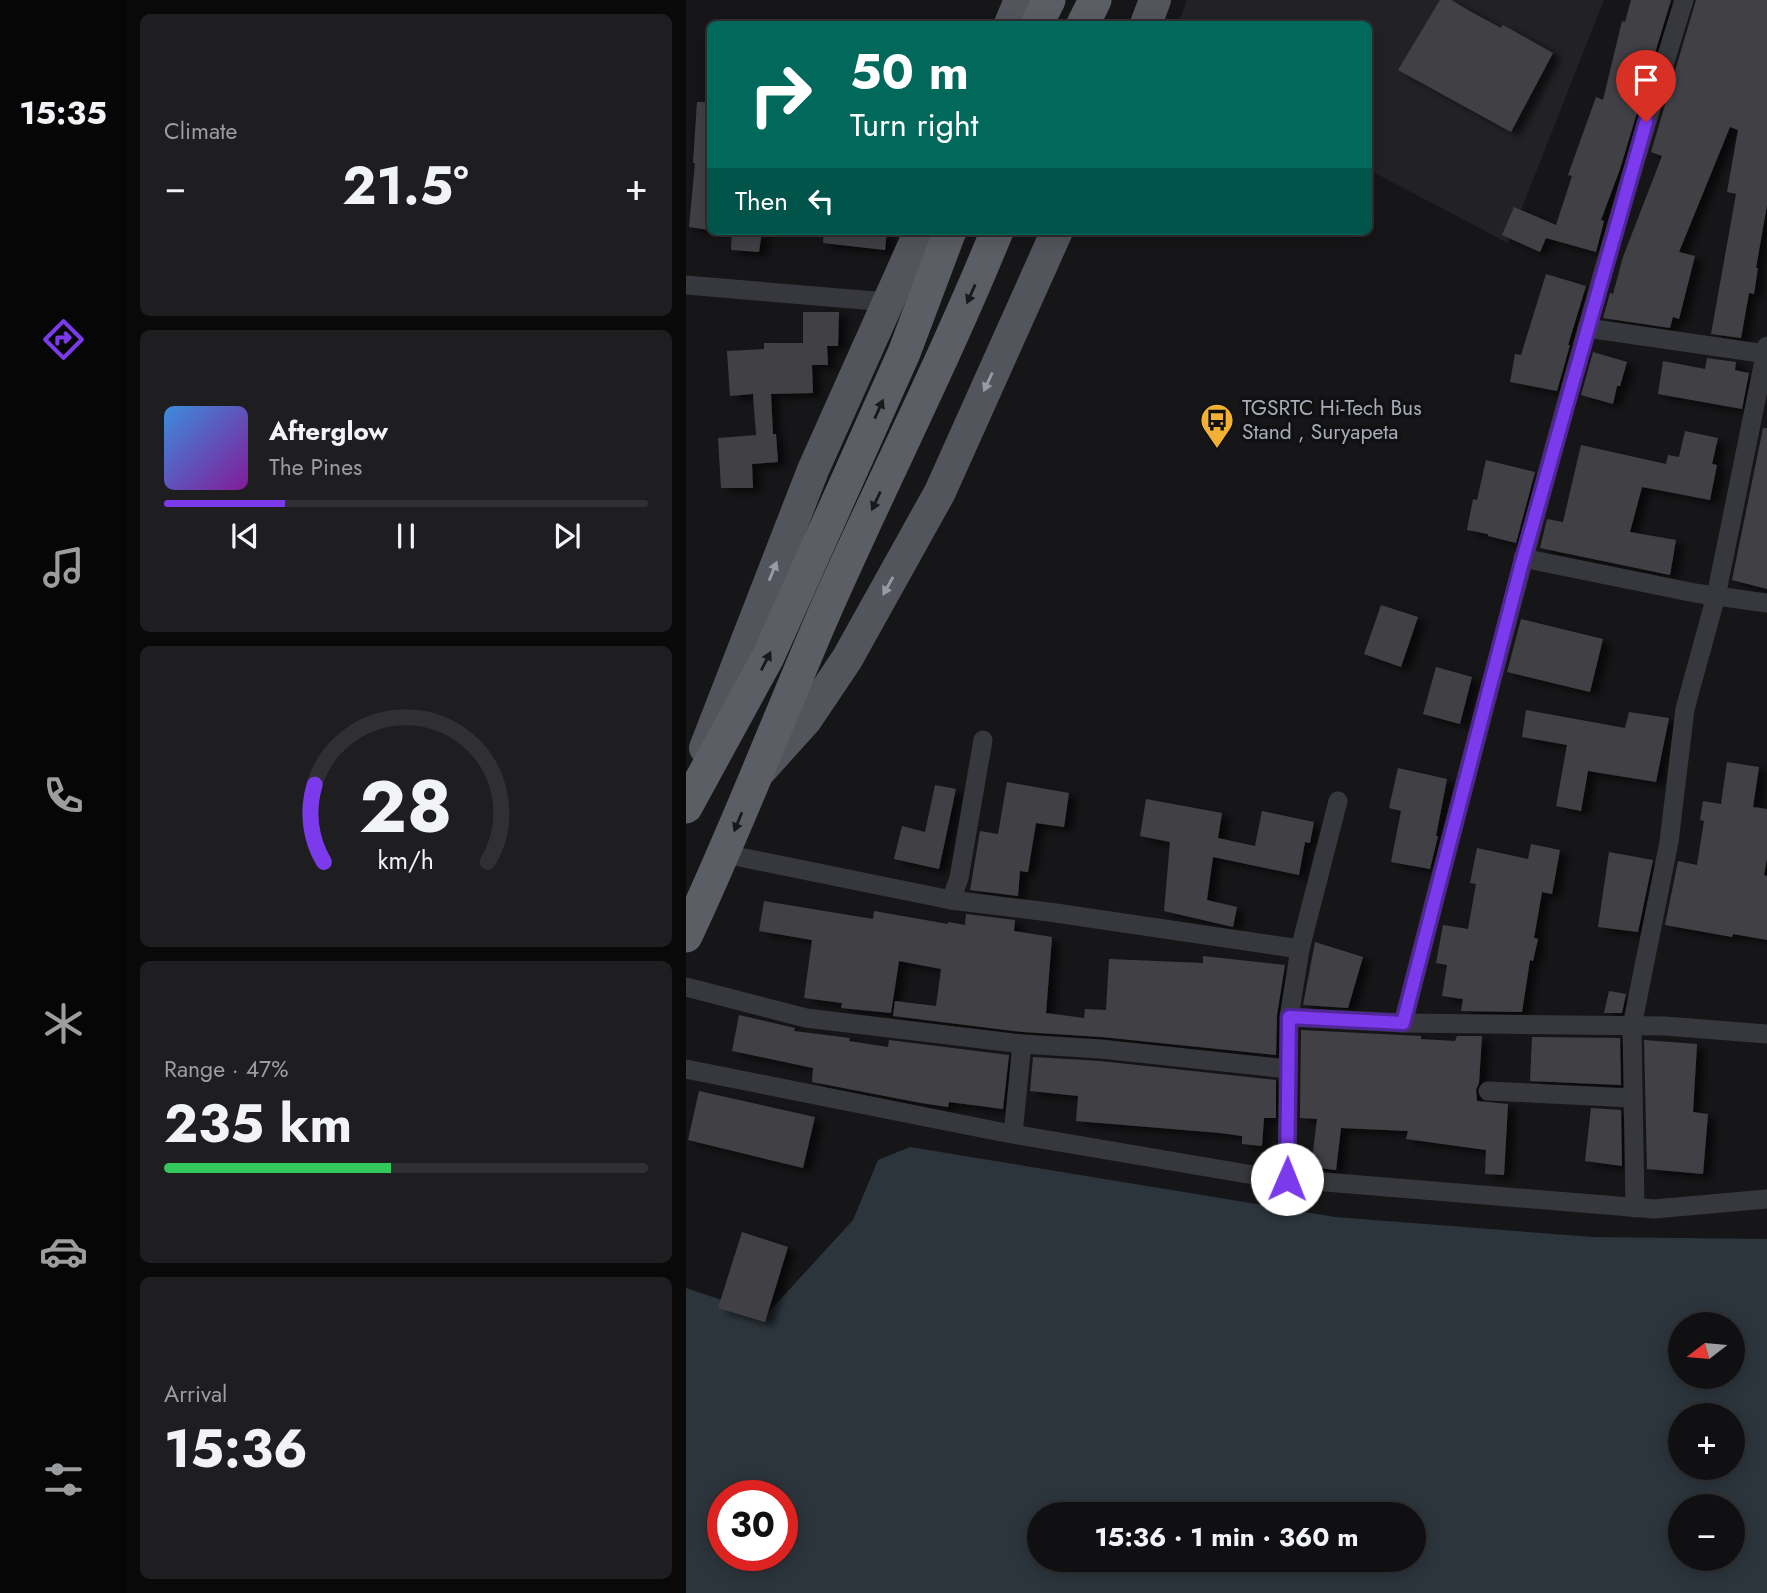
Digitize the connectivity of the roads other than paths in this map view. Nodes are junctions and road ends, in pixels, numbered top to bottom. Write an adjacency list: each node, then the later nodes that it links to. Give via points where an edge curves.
1 (1020, 0): 6 (main road)
2 (1049, 0): 7 (highway)
3 (1095, 0): 8 (highway)
4 (1155, 0): 9 (main road)
5 (1684, 0): 16 (street)
6 (1011, 21)
7 (1038, 21)
8 (1084, 21)
9 (1147, 21)
10 (918, 235): 15 (main road)
11 (948, 235): 25 (highway, one-way to 11, via 768,657 904,353)
12 (995, 235): 22 (highway, one-way to 22, via 826,608)
13 (1055, 235): 22 (main road, one-way to 22, via 934,504 847,659 806,720)
14 (686, 285): 15 (street)
15 (887, 302): 23 (main road, one-way to 15, via 813,470)
16 (1587, 328): 17 (street); 18 (street)
17 (1767, 351): 19 (street)
18 (1523, 558): 19 (street); 32 (street)
19 (1716, 596): 20 (street); 33 (street, via 1685,709 1669,842)
20 (1767, 603)
21 (983, 740): 27 (street)
22 (757, 775): 26 (highway, one-way to 26)
23 (686, 794)
24 (1338, 801): 29 (street)
25 (686, 807)
26 (725, 854): 27 (street); 28 (highway)
27 (951, 900): 29 (street)
28 (686, 936)
29 (1300, 949): 31 (street)
30 (686, 987): 35 (street, via 806,1018)
31 (1289, 1017): 32 (street); 37 (street)
32 (1403, 1023): 33 (street)
33 (1632, 1026): 34 (street); 39 (street)
34 (1767, 1034)
35 (1022, 1044): 37 (street); 40 (street)
36 (686, 1069): 40 (street)
37 (1288, 1069): 41 (street)
38 (1488, 1091): 39 (street)
39 (1633, 1098): 43 (street)
40 (1013, 1134): 41 (street)
41 (1287, 1179): 43 (street)
42 (1767, 1199): 43 (street)
43 (1634, 1208)

